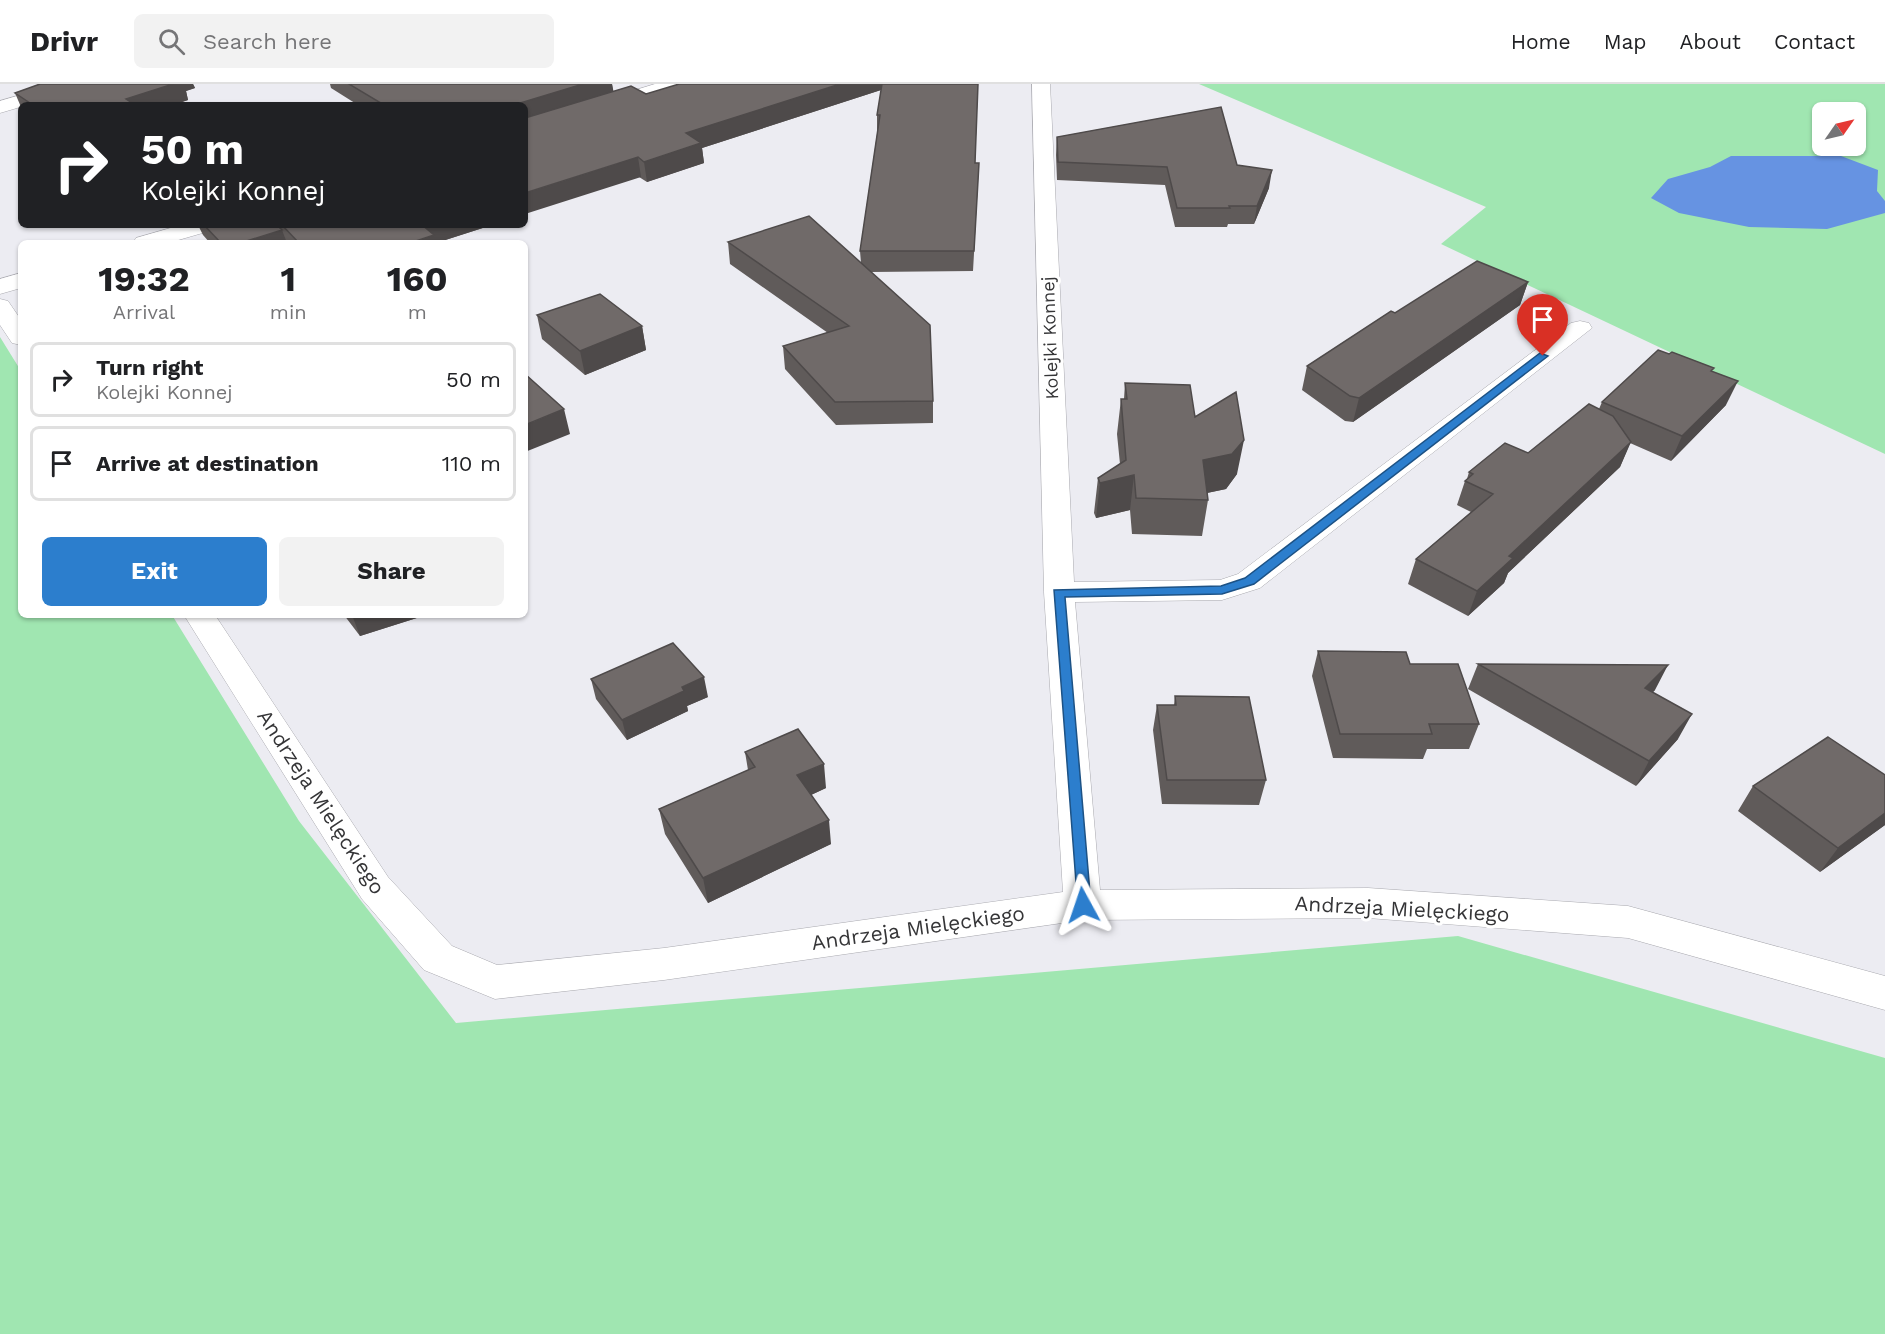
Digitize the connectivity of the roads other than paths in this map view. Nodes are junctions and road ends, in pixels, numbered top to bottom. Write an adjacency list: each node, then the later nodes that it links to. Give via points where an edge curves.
1 (78, 84): 4 (street)
2 (675, 84): 5 (street)
3 (1041, 84): 13 (street, Kolejki Konnej)
4 (0, 107)
5 (528, 129)
6 (194, 228): 7 (street)
7 (154, 240)
8 (18, 281): 9 (street)
9 (0, 286)
10 (0, 306): 12 (street)
11 (1580, 328): 13 (street, via 1249,581 1222,590)
12 (18, 333)
13 (1059, 592): 15 (street, Kolejki Konnej)
14 (201, 618): 15 (street, Andrzeja Mielęckiego, via 375,888 438,958 495,982 664,964)
15 (1083, 905): 16 (street, Andrzeja Mielęckiego, via 1368,903 1628,922)
16 (1885, 993)

